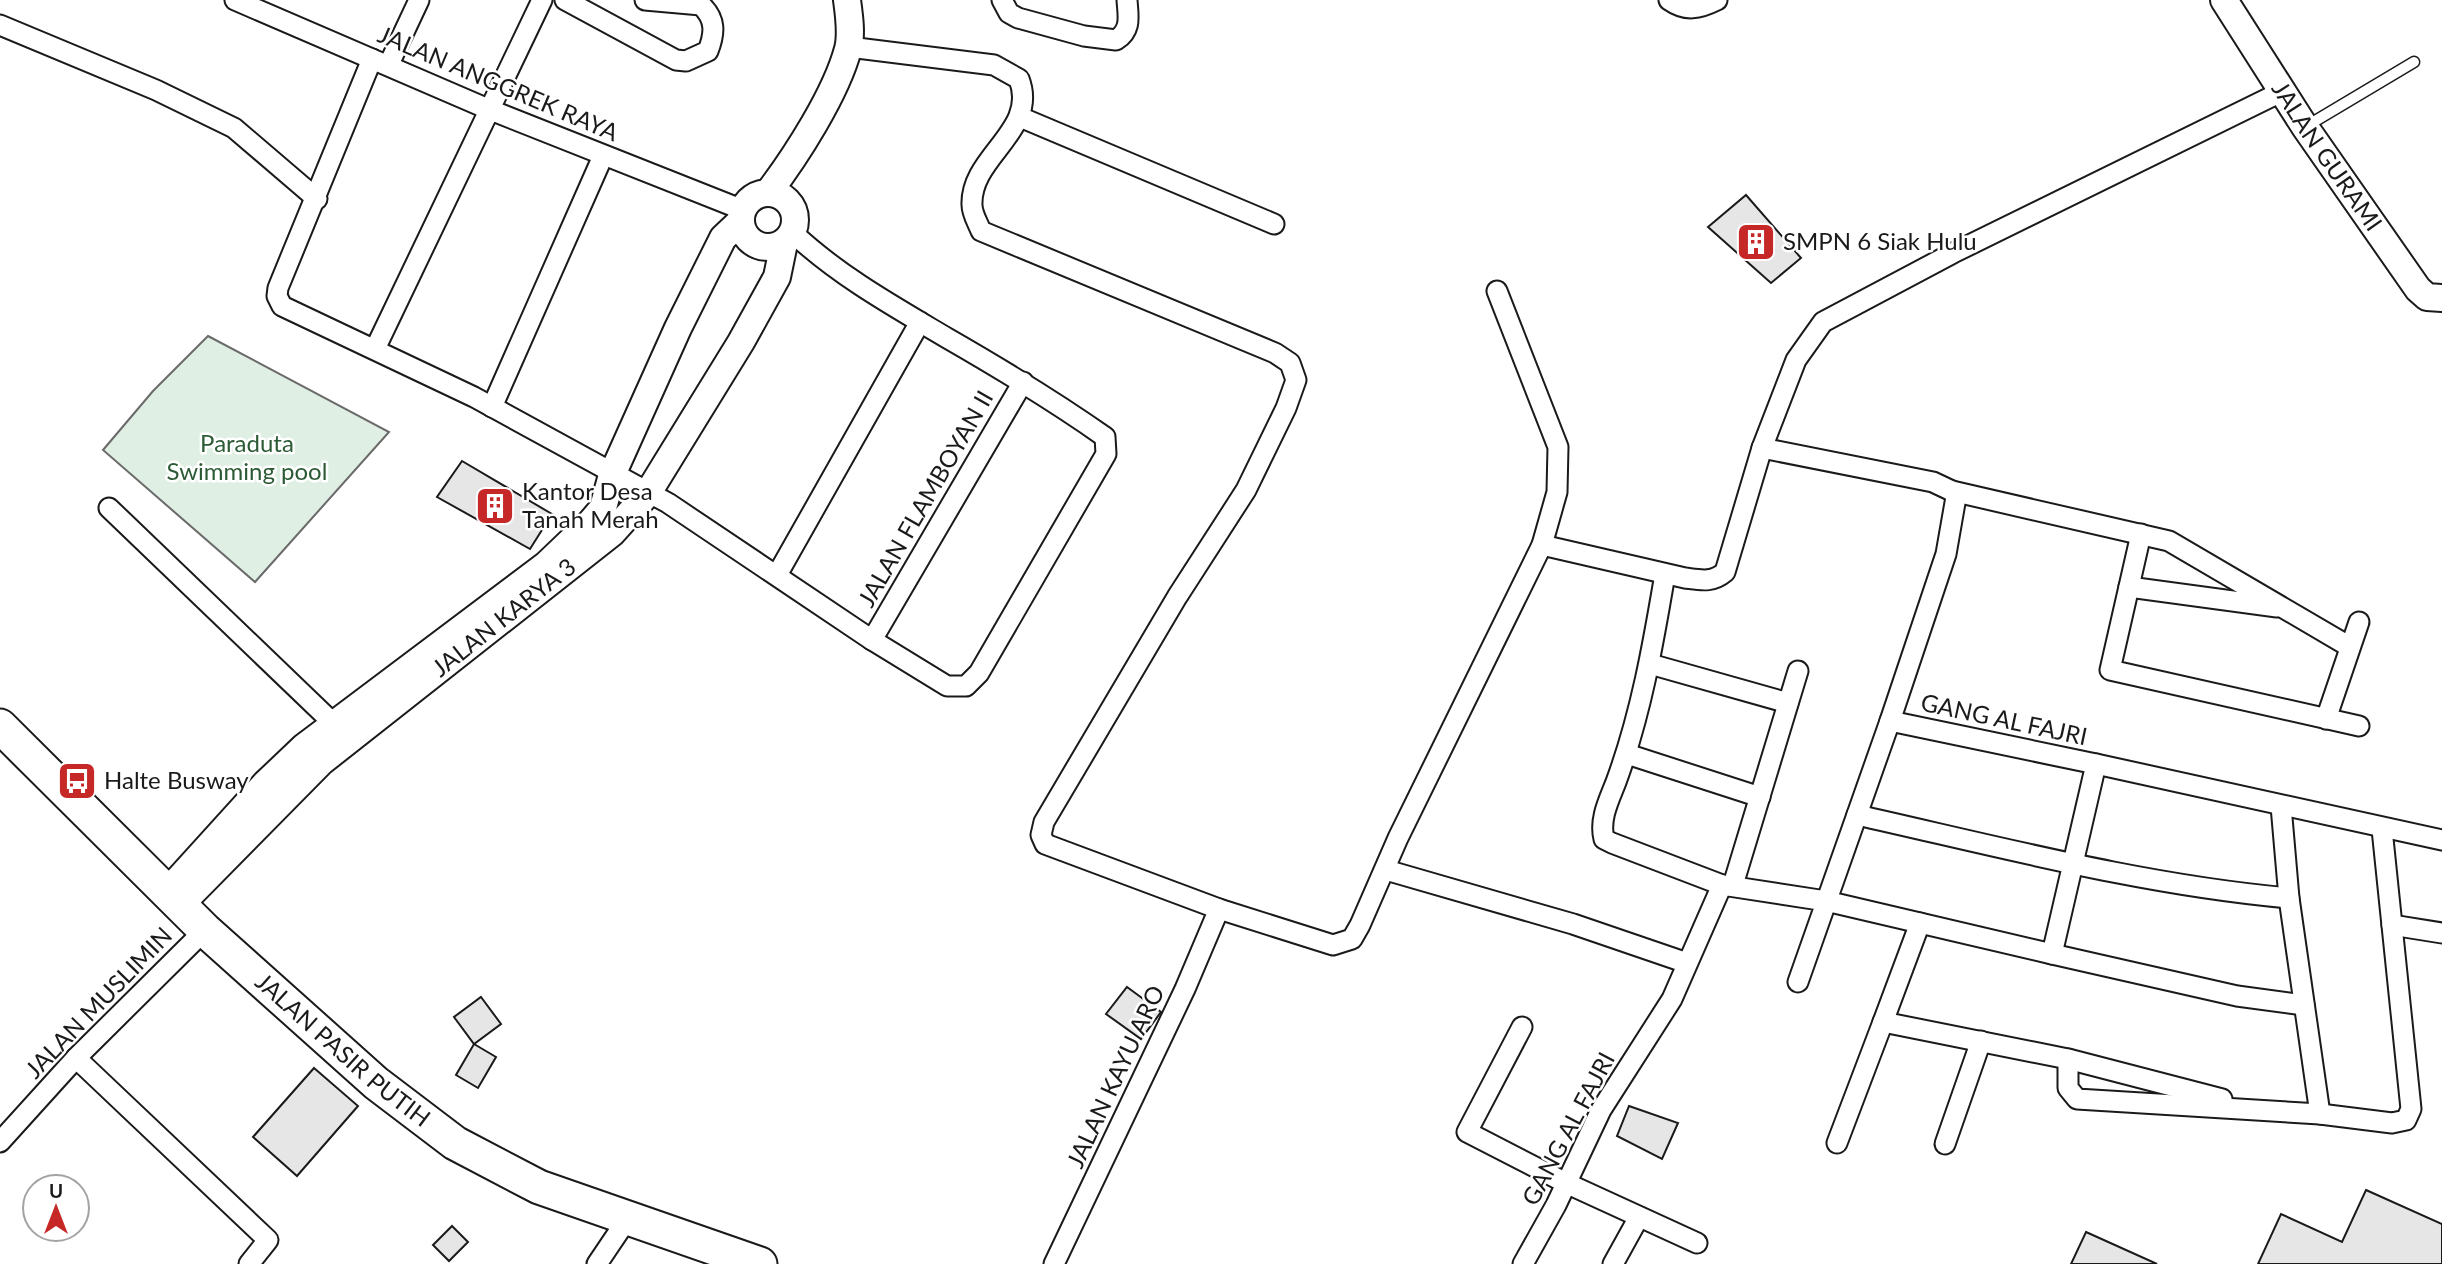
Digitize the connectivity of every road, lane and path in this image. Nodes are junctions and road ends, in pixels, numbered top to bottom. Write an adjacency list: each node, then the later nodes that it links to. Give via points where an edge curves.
1 (419, 0): 15 (street)
2 (542, 0): 18 (street)
3 (597, 0): 12 (street)
4 (645, 0): 12 (street, via 701,5 712,19 708,51 687,61 676,60)
5 (847, 0): 14 (street, JALAN KARYA 3)
6 (1002, 0): 7 (street, via 1018,18 1116,40 1129,25)
7 (1127, 0)
8 (1669, 0): 9 (street, via 1686,9)
9 (1717, 0)
10 (2224, 0): 17 (street, JALAN GURAMI)
11 (242, 1): 15 (street, JALAN ANGGREK RAYA)
12 (568, 1)
13 (0, 25): 24 (street, via 234,128)
14 (849, 47): 19 (street, via 994,65 1019,79 1025,95); 22 (street, JALAN KARYA 3)
15 (381, 61): 18 (street, JALAN ANGGREK RAYA); 24 (street)
16 (2414, 62): 20 (lane)
17 (2283, 91): 20 (street, JALAN GURAMI); 35 (street, via 1856,301 1822,322 1796,360)
18 (488, 108): 21 (street, JALAN ANGGREK RAYA); 32 (street)
19 (1020, 117): 27 (street); 72 (street, via 974,183 972,207 981,231 1275,353 1290,363 1296,380 1246,490 1177,597 1042,829 1045,844)
20 (2305, 127): 30 (street, JALAN GURAMI, via 2418,289 2427,297)
21 (603, 156): 26 (street, JALAN ANGGREK RAYA); 34 (street)
22 (790, 164): 23 (street, JALAN KARYA 3); 25 (street, JALAN KARYA 3)
23 (768, 193): 25 (street, via 781,196); 26 (street, JALAN KARYA 3, via 752,198)
24 (317, 199): 32 (street, via 278,288 278,301)
25 (792, 206): 28 (street, JALAN KARYA 3, via 796,219)
26 (742, 216): 28 (street, via 747,237 760,247 777,247); 36 (street, JALAN KARYA 3, via 723,238)
27 (1274, 225)
28 (789, 238): 31 (street); 38 (street, JALAN KARYA 3, via 777,277)
29 (1497, 291): 41 (street, via 1558,447 1557,492)
30 (2442, 298)
31 (920, 322): 33 (street); 44 (street)
32 (375, 349): 34 (street)
33 (1023, 383): 48 (street, JALAN FLAMBOYAN II); 48 (street, via 1105,437 1106,454 979,673 966,686 947,686)
34 (492, 407): 36 (street)
35 (1762, 448): 37 (street, via 1933,482); 43 (street, via 1725,572 1704,581)
36 (612, 475): 38 (street); 42 (street, JALAN KARYA 3, via 603,508)
37 (1952, 491): 40 (street); 54 (street, via 1957,507 1946,554)
38 (648, 493): 42 (street, JALAN KARYA 3, via 612,533); 44 (street)
39 (109, 508): 55 (street)
40 (2141, 534): 45 (street); 46 (street, via 2169,541)
41 (1542, 545): 43 (street); 67 (street)
42 (552, 571): 55 (street, JALAN KARYA 3); 59 (street, JALAN KARYA 3)
43 (1665, 573): 50 (street)
44 (778, 575): 48 (street)
45 (2129, 587): 46 (street); 53 (street, via 2110,670)
46 (2286, 608): 49 (street)
47 (2359, 622): 49 (street)
48 (872, 640)
49 (2350, 647): 53 (street)
50 (1650, 664): 52 (street); 58 (street)
51 (1798, 671): 52 (street, GANG AL FAJRI)
52 (1788, 703): 61 (street, GANG AL FAJRI)
53 (2326, 719): 57 (street)
54 (1890, 721): 60 (street, GANG AL FAJRI); 63 (street, GANG AL FAJRI)
55 (334, 724): 59 (street, JALAN KARYA 3)
56 (0, 726): 69 (highway, JALAN PASIR PUTIH)
57 (2359, 726)
58 (1627, 754): 61 (street); 68 (street, via 1604,816 1604,839)
59 (313, 755): 69 (street, JALAN KARYA 3)
60 (2096, 764): 62 (street); 66 (street, GANG AL FAJRI)
61 (1760, 797): 68 (street, GANG AL FAJRI)
62 (2281, 806): 64 (street); 70 (street)
63 (1857, 815): 66 (street); 71 (street, GANG AL FAJRI)
64 (2382, 829): 65 (street); 74 (street)
65 (2442, 840)
66 (2073, 863): 70 (street, via 2241,894); 77 (street, GANG AL FAJRI)
67 (1386, 870): 72 (street, via 1352,939 1344,943 1333,945); 78 (street, via 1560,920)
68 (1728, 885): 71 (street); 78 (street, GANG AL FAJRI)
69 (173, 898): 75 (highway, JALAN PASIR PUTIH)
70 (2289, 898): 80 (street)
71 (1826, 901): 73 (street); 79 (street, GANG AL FAJRI)
72 (1219, 909): 98 (street, JALAN KAYU ARO)
73 (1920, 923): 77 (street); 81 (street)
74 (2392, 925): 76 (street); 87 (street, via 2411,1109 2406,1120 2392,1123)
75 (205, 930): 84 (street, JALAN MUSLIMIN); 93 (highway, JALAN PASIR PUTIH, via 376,1083 455,1143 539,1187)
76 (2442, 933)
77 (2052, 954): 80 (street, via 2237,996)
78 (1687, 963): 91 (street, GANG AL FAJRI, via 1672,999 1601,1110)
79 (1798, 982)
80 (2304, 1005): 87 (street)
81 (1883, 1022): 83 (street); 89 (street)
82 (1522, 1027): 91 (street, via 1467,1132)
83 (1981, 1041): 85 (street); 90 (street)
84 (76, 1058): 88 (street, JALAN MUSLIMIN); 95 (street, via 268,1240)
85 (2068, 1059): 86 (street); 86 (street, via 2067,1088 2077,1099)
86 (2266, 1111): 87 (street)
87 (2320, 1114)
88 (0, 1142)
89 (1837, 1143)
90 (1945, 1144)
91 (1566, 1183): 92 (street); 99 (street, GANG AL FAJRI)
92 (1639, 1217): 94 (street); 100 (street)
93 (628, 1218): 96 (street); 97 (highway, JALAN PASIR PUTIH)
94 (1697, 1243)
95 (249, 1264)
96 (597, 1264)
97 (760, 1264)
98 (1054, 1264)
99 (1523, 1264)
100 (1613, 1264)

